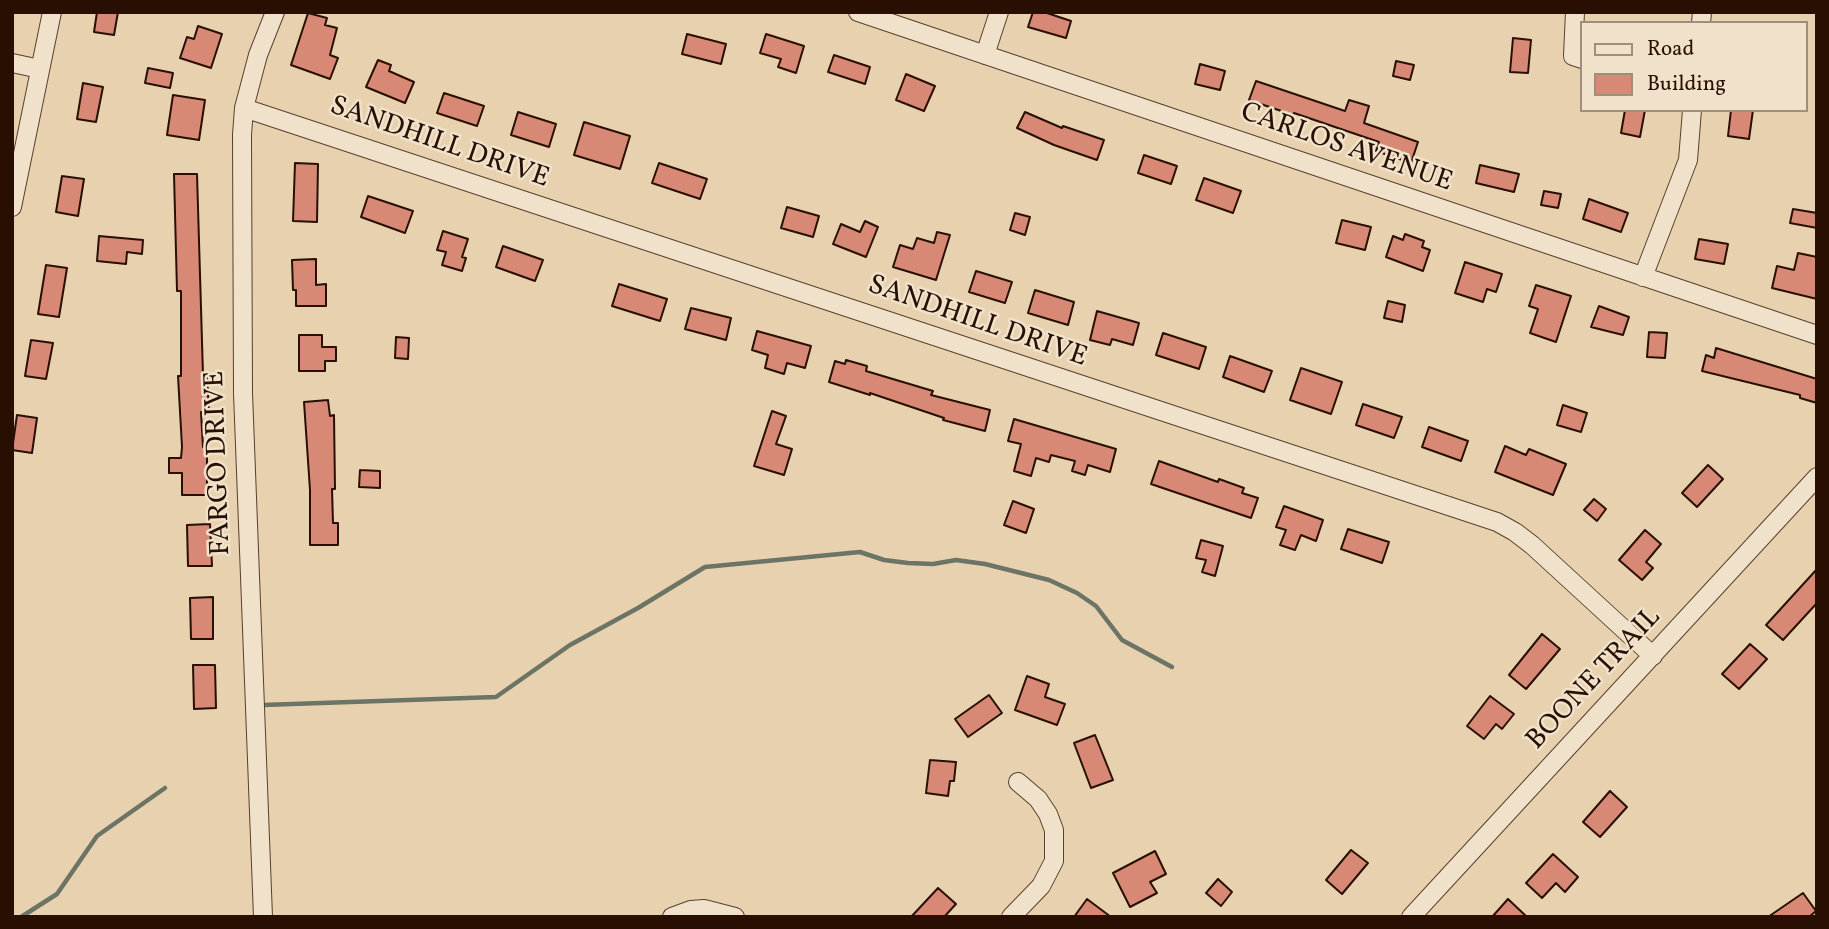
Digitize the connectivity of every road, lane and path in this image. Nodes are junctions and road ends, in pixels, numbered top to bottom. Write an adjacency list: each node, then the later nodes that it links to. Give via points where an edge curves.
1 (52, 12): 9 (street)
2 (275, 12): 10 (street, FARGO DRIVE)
3 (858, 12): 6 (street, CARLOS AVENUE)
4 (999, 12): 6 (street)
5 (1575, 12): 7 (street, via 1573,56)
6 (985, 55): 13 (street, CARLOS AVENUE)
7 (1580, 58)
8 (12, 63): 9 (street)
9 (40, 69): 12 (street)
10 (244, 108): 16 (street, SANDHILL DRIVE, via 1497,522 1532,545); 18 (street, FARGO DRIVE, via 243,393)
11 (1692, 112): 13 (street, via 1688,160)
12 (12, 207)
13 (1643, 277): 14 (street, CARLOS AVENUE)
14 (1817, 335)
15 (1817, 477): 16 (street, BOONE TRAIL)
16 (1653, 656): 22 (street, BOONE TRAIL)
17 (1018, 782): 21 (street, via 1048,814 1054,830 1054,861 1041,886)
18 (263, 917)
19 (672, 917): 20 (street, via 705,909)
20 (735, 917)
21 (1011, 917)
22 (1411, 917)

